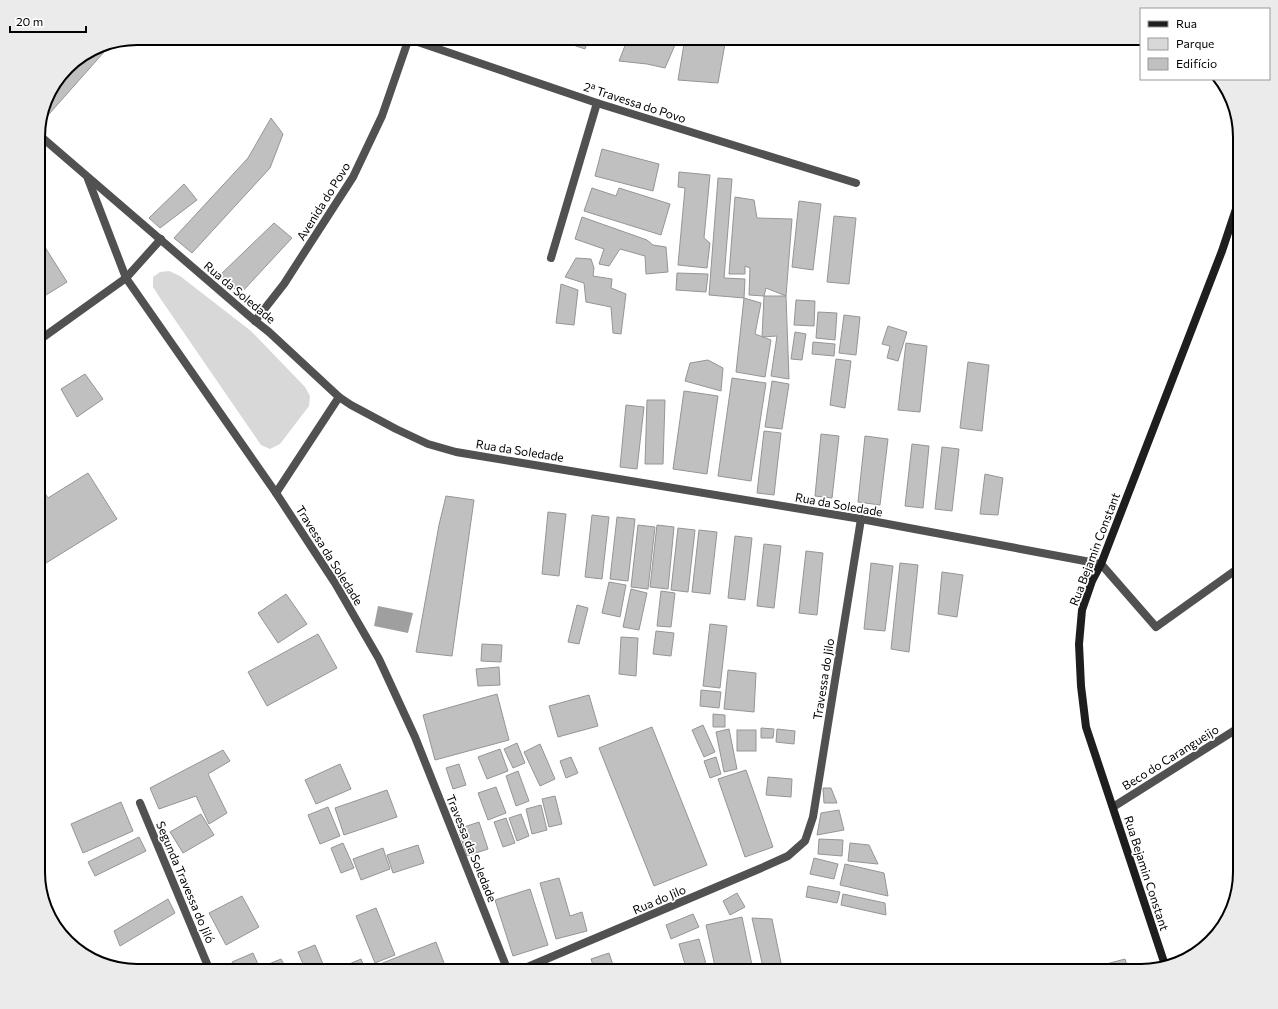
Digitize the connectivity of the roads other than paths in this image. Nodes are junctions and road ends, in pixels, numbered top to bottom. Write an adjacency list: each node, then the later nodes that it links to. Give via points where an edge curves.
1 (407, 45): 11 (street, Avenida do Povo, via 382,116 354,177 284,284)
2 (427, 45): 3 (street, 2ª Travessa do Povo)
3 (597, 103): 6 (street, 2ª Travessa do Povo); 9 (street)
4 (45, 140): 5 (street, Rua da Soledade)
5 (87, 178): 8 (street, Rua da Soledade); 10 (street, Travessa da Soledade)
6 (856, 183)
7 (1233, 218): 16 (street, Rua Bejamin Constant)
8 (161, 239): 10 (street); 11 (street, Rua da Soledade)
9 (551, 258)
10 (126, 278): 12 (street); 14 (street, Travessa da Soledade)
11 (255, 322): 13 (street, Rua da Soledade)
12 (45, 336)
13 (339, 396): 14 (street); 15 (street, Rua da Soledade, via 396,429 428,444 456,452)
14 (276, 493): 24 (street, Travessa da Soledade, via 334,583 378,659 415,737)
15 (861, 519): 16 (street, Rua da Soledade); 21 (street, Travessa do Jilo, via 813,817)
16 (1101, 564): 17 (street, via 1156,626); 20 (street, Rua Bejamin Constant, via 1082,610 1079,644 1081,686 1086,727)
17 (1233, 571)
18 (1233, 731): 20 (street, Beco do Carangueijo)
19 (140, 803): 23 (street, Segunda Travessa do Jiló)
20 (1113, 807): 22 (street, Rua Bejamin Constant)
21 (805, 841): 25 (street, Rua do Jilo, via 788,856)
22 (1164, 961)
23 (207, 964)
24 (505, 964)
25 (535, 964)

